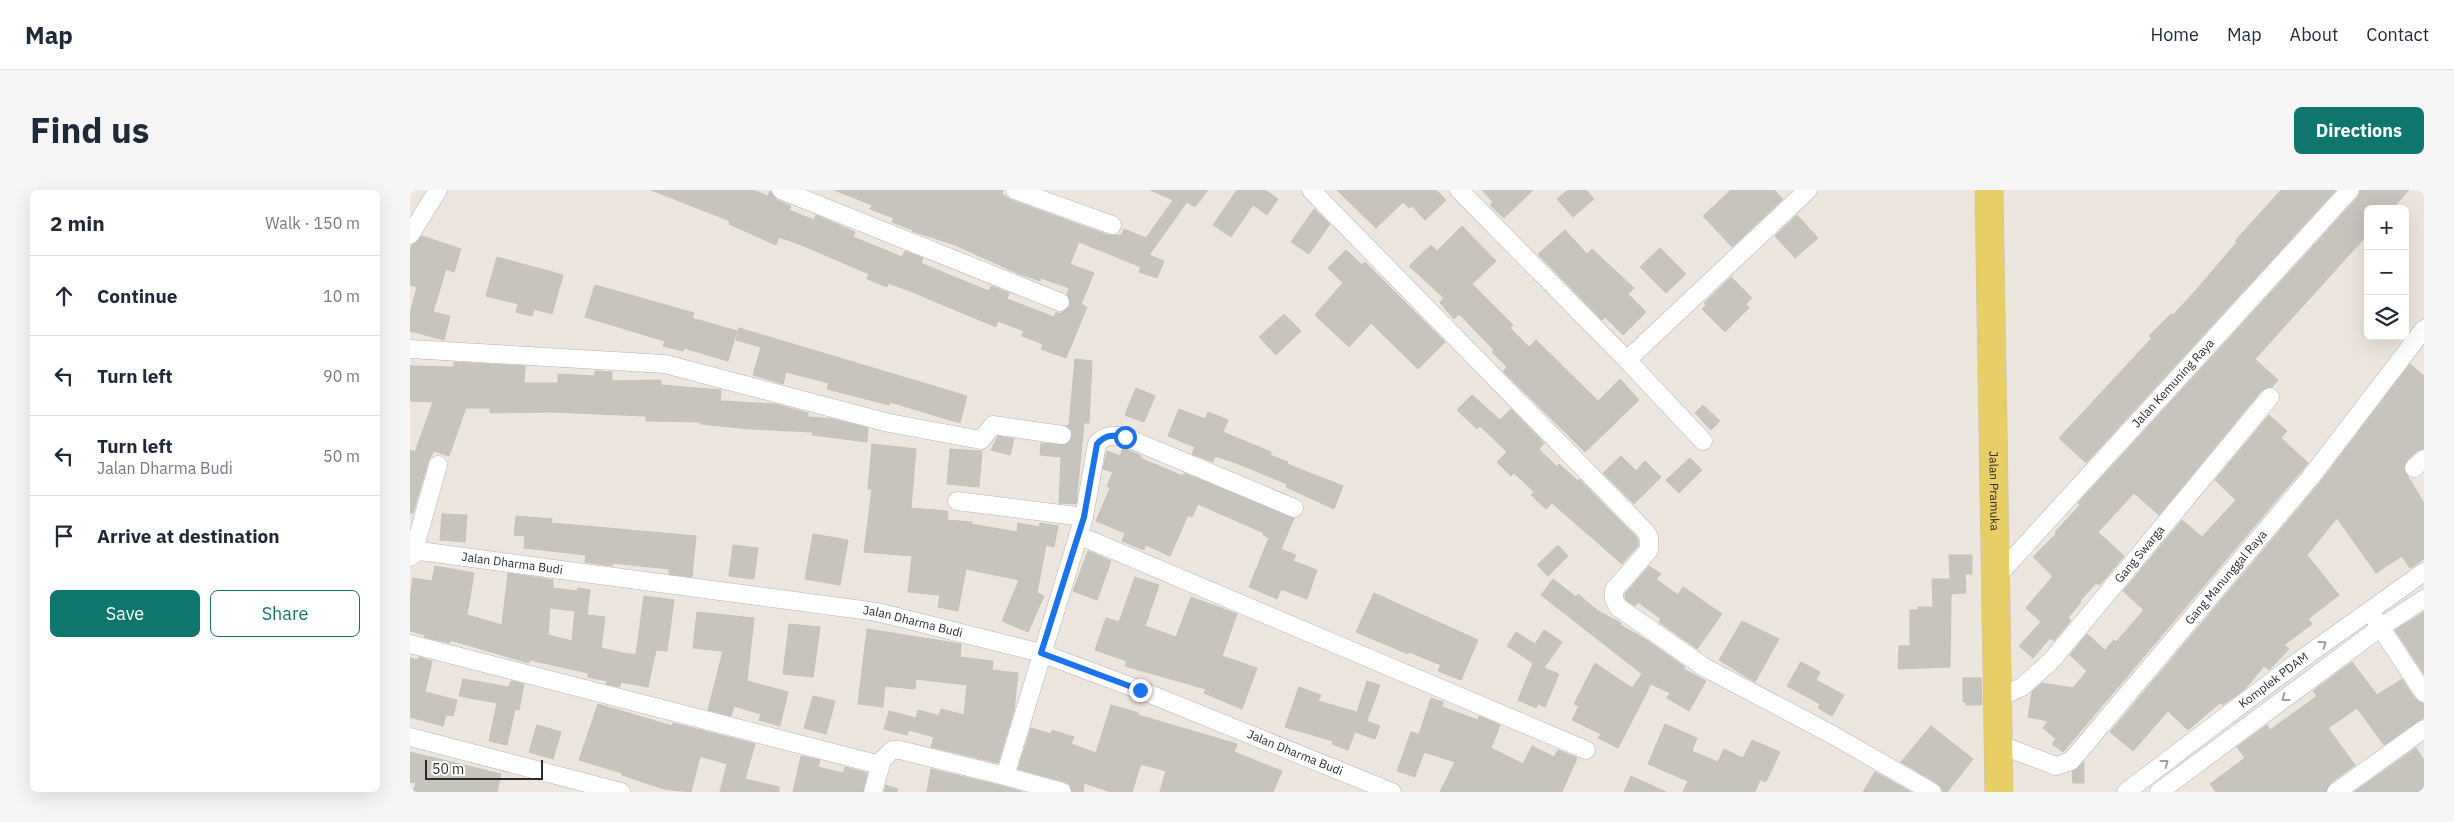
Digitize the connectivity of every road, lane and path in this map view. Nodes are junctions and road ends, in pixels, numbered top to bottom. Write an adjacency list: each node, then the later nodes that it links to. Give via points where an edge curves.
1 (438, 190): 10 (street)
2 (781, 190): 11 (street)
3 (1014, 190): 9 (street)
4 (1311, 190): 45 (street, via 1645,531 1649,537 1649,550 1614,590 1618,607 1704,667)
5 (1458, 190): 14 (street)
6 (1808, 190): 14 (street)
7 (1989, 190): 24 (main road, Jalan Pramuka)
8 (2350, 190): 24 (street, Jalan Kemuning Raya)
9 (1112, 225)
10 (410, 235)
11 (1060, 302)
12 (2424, 329): 37 (street, Gang Manunggal Raya, via 2310,478 2071,762 2056,766)
13 (410, 349): 16 (street, via 665,364 889,423 981,440 993,425)
14 (1627, 360): 17 (street)
15 (2270, 398): 34 (street, Gang Swarga, via 2052,660 2022,687)
16 (1062, 435)
17 (1703, 441)
18 (438, 465): 23 (street)
19 (957, 501): 21 (street)
20 (1294, 508): 21 (street, via 1125,437 1111,435 1097,444)
21 (1084, 517): 22 (street)
22 (1078, 535): 30 (street); 38 (street)
23 (411, 555): 30 (street, Jalan Dharma Budi, via 418,551 427,552 877,612)
24 (1997, 576): 34 (main road, Jalan Pramuka)
25 (2422, 578): 27 (street, Komplek PDAM)
26 (2424, 599): 28 (street, Komplek PDAM)
27 (2369, 610): 28 (street); 31 (street, Komplek PDAM, one-way to 27)
28 (2381, 627): 32 (street, Komplek PDAM); 33 (street)
29 (410, 644): 39 (street)
30 (1041, 653): 40 (street); 44 (street, Jalan Dharma Budi)
31 (2299, 661): 32 (street); 47 (street, Komplek PDAM, one-way to 31)
32 (2313, 677): 48 (street, Komplek PDAM, one-way to 48)
33 (2424, 693)
34 (1997, 698): 37 (main road, Jalan Pramuka)
35 (2424, 729): 49 (street)
36 (410, 737): 41 (street)
37 (1998, 744): 46 (main road, Jalan Pramuka)
38 (1586, 750)
39 (880, 765): 40 (street, via 886,754 900,750); 42 (street)
40 (1005, 776): 43 (street)
41 (621, 792)
42 (873, 792)
43 (1062, 792)
44 (1392, 792)
45 (1932, 792)
46 (1999, 792)
47 (2126, 792)
48 (2159, 792)
49 (2336, 792)

